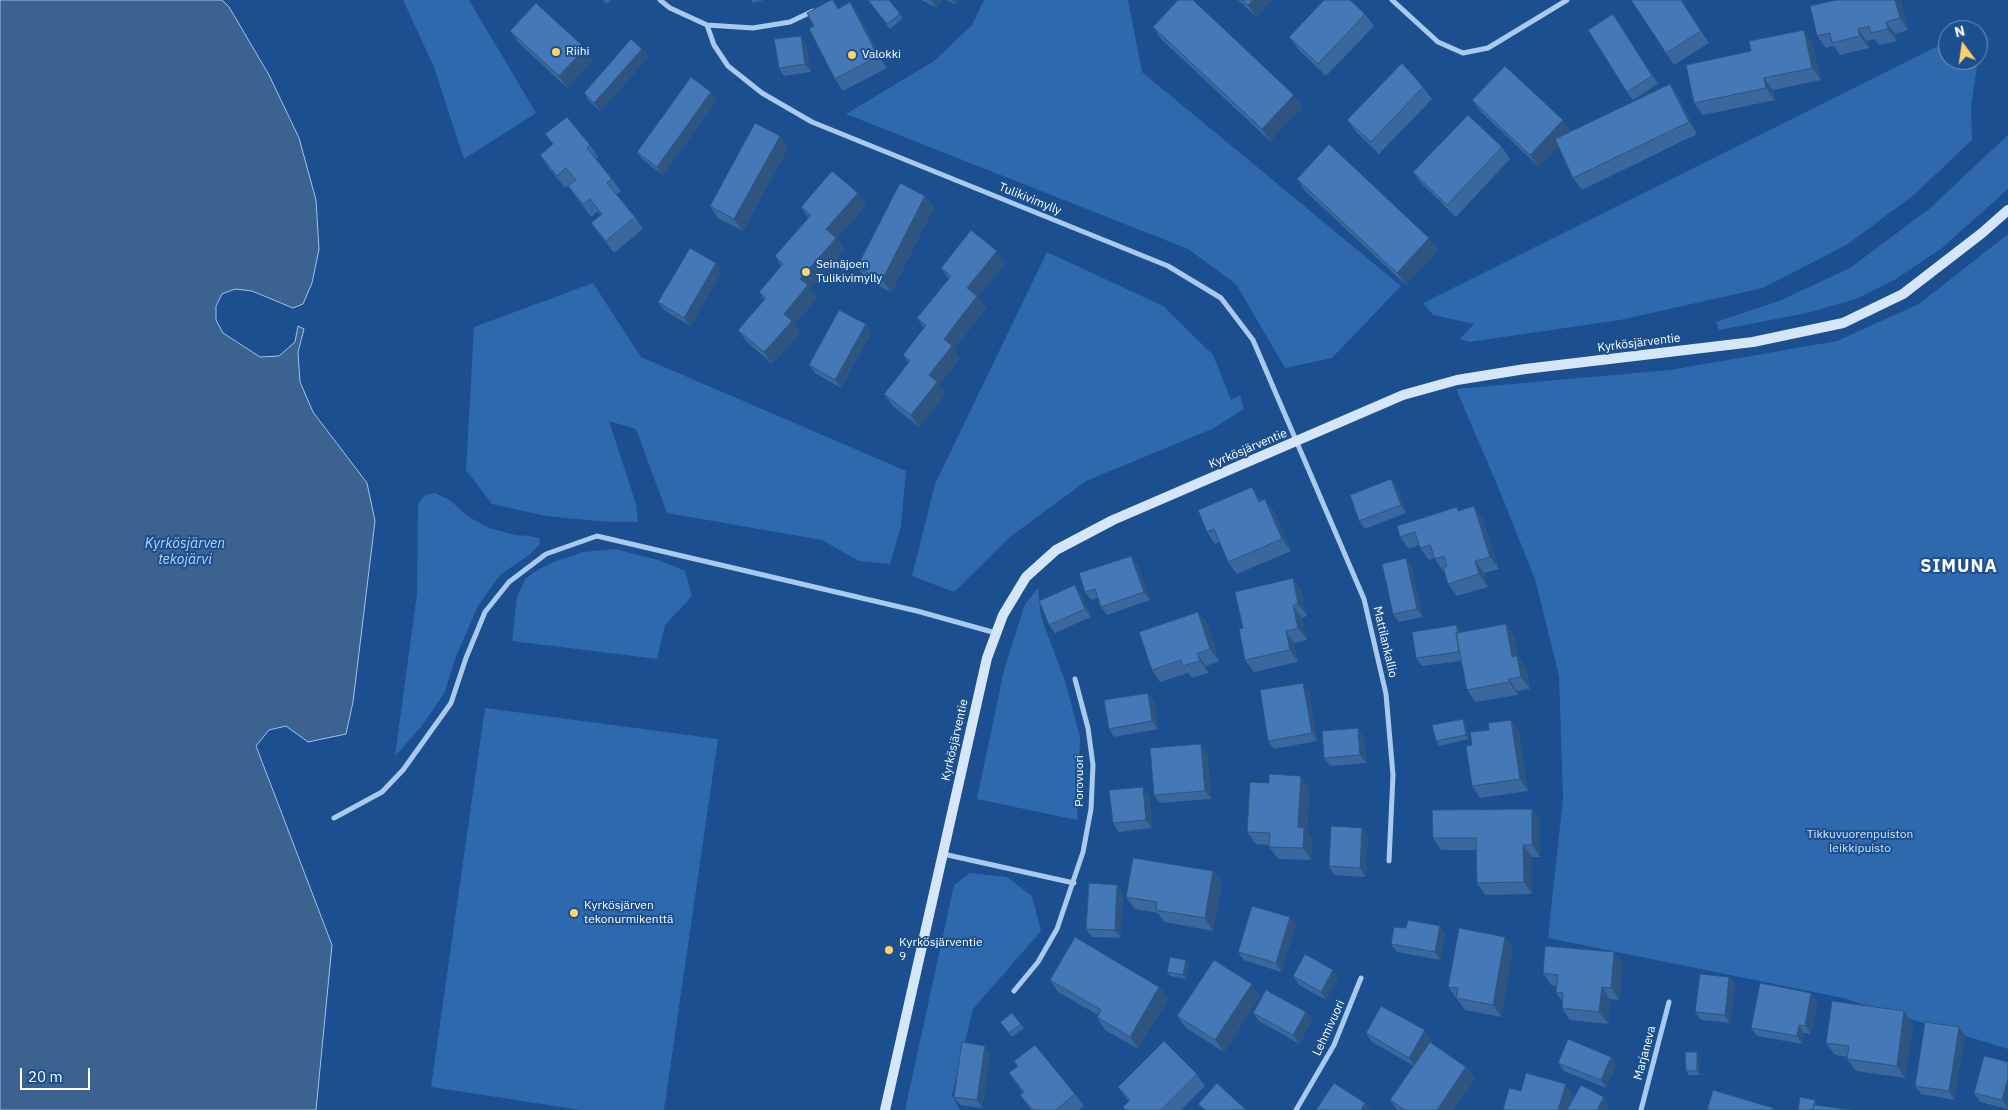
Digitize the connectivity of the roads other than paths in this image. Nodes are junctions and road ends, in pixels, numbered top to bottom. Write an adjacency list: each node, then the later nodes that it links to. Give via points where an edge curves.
1 (660, 0): 5 (street)
2 (1392, 0): 3 (street, via 1438,42 1463,54 1488,48)
3 (1567, 0)
4 (817, 10): 5 (street, via 790,22 753,28)
5 (707, 25): 7 (street, Tulikivimylly, via 714,45 728,66 762,94 812,122 1168,266 1222,298 1253,340)
6 (2008, 210): 7 (street, Kyrkösjärventie, via 1903,294 1843,323 1753,342 1457,380 1403,395)
7 (1297, 442): 8 (street, Kyrkösjärventie, via 1113,520 1056,550 1026,577 1003,614); 12 (street, Mattilankallio, via 1364,599 1386,694 1393,775)
8 (996, 633): 10 (street, via 917,610 597,536 546,554 509,582 485,612 452,703 403,770 382,792); 11 (street, Kyrkösjärventie, via 986,658)
9 (1075, 679): 13 (street, Porovuori, via 1088,728 1093,765 1091,808)
10 (334, 818)
11 (942, 854): 13 (street); 17 (street, Kyrkösjärventie)
12 (1389, 861)
13 (1074, 883): 15 (street, Porovuori, via 1057,929 1038,962)
14 (1362, 978): 18 (street, Lehmivuori, via 1334,1045)
15 (1014, 991)
16 (1669, 1002): 19 (street, Marjaneva)
17 (885, 1110)
18 (1296, 1110)
19 (1641, 1110)

